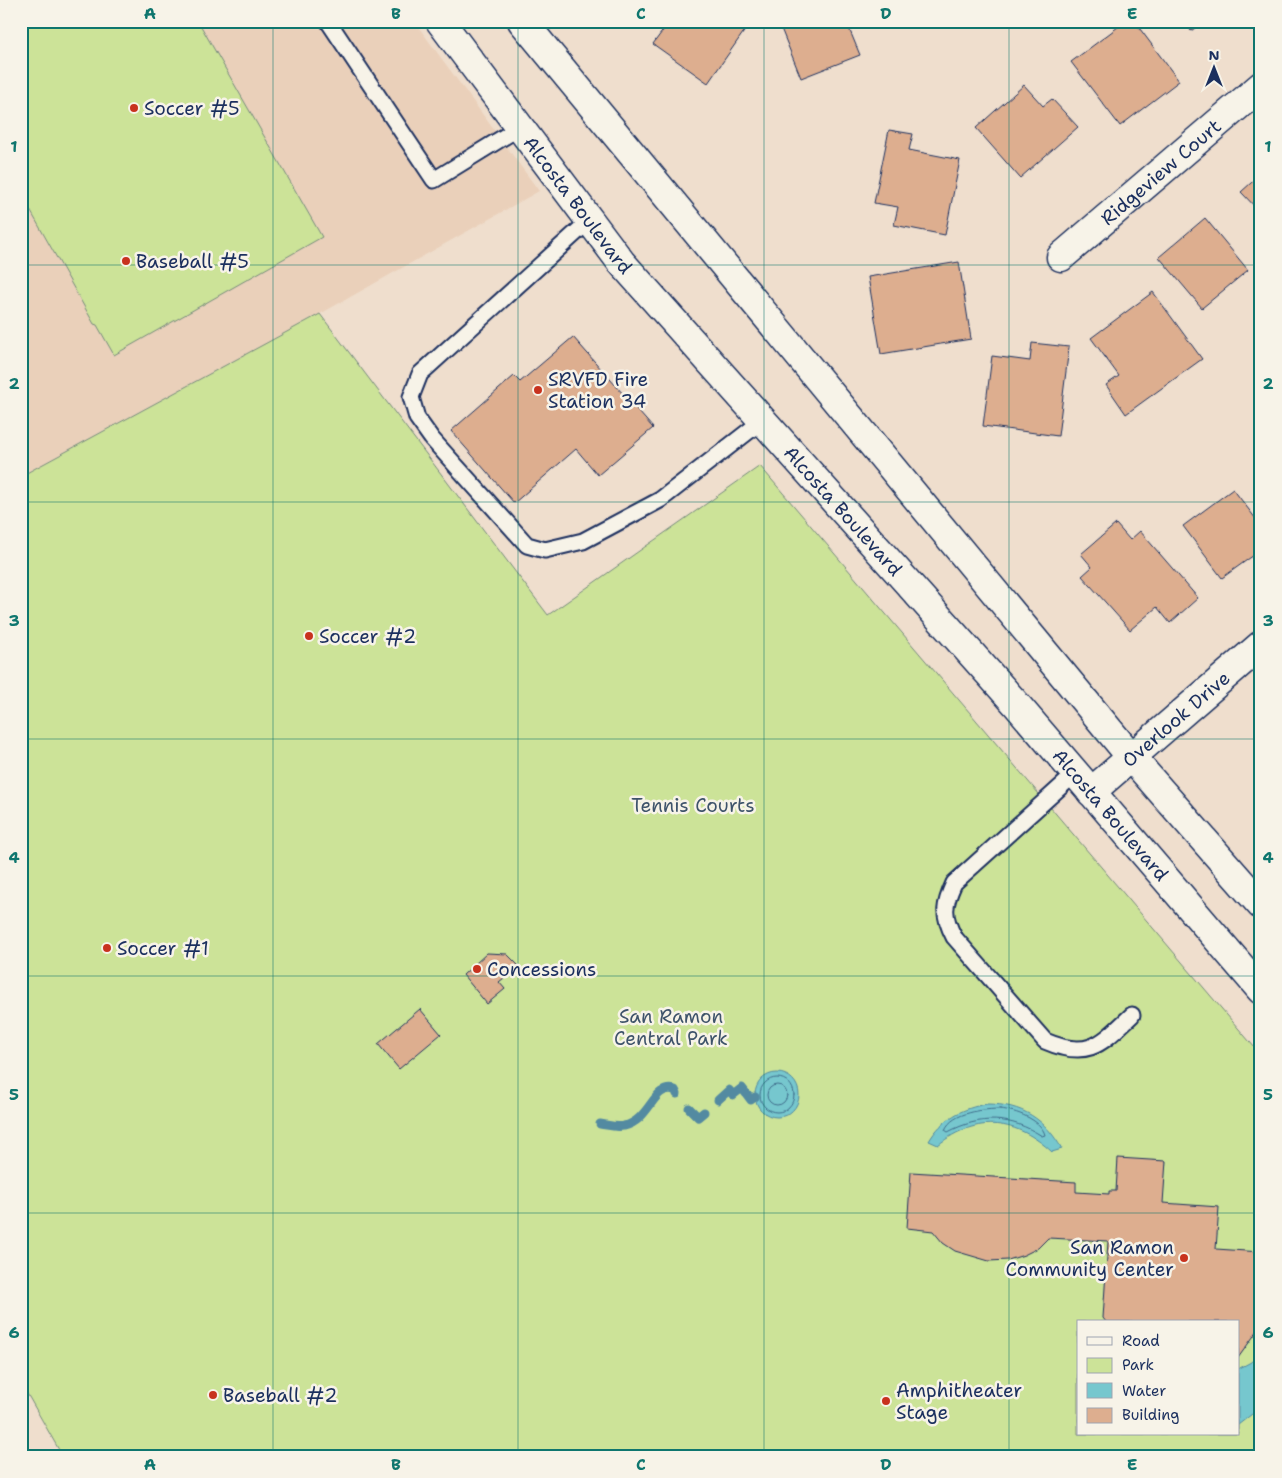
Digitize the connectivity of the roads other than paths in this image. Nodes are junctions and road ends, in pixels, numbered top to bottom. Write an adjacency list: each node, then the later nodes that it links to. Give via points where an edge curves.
1 (328, 21): 5 (lane, via 434,180)
2 (440, 21): 5 (main road, Alcosta Boulevard)
3 (522, 21): 10 (main road)
4 (1261, 86): 7 (main road, Ridgeview Court)
5 (520, 127): 6 (main road, Alcosta Boulevard)
6 (590, 220): 8 (main road, Alcosta Boulevard, via 621,262); 8 (lane, via 420,374 411,396 417,418 432,439 527,545 545,550 583,542 660,500)
7 (1061, 257)
8 (763, 420): 11 (main road, Alcosta Boulevard)
9 (1261, 645): 10 (main road, Overlook Drive)
10 (1132, 758): 11 (main road, Overlook Drive); 12 (main road)
11 (1083, 782): 13 (main road, Alcosta Boulevard); 14 (lane, via 954,883 946,901 945,920 954,936 1045,1041 1061,1048 1083,1051 1103,1041)
12 (1261, 905)
13 (1261, 990)
14 (1132, 1015)

